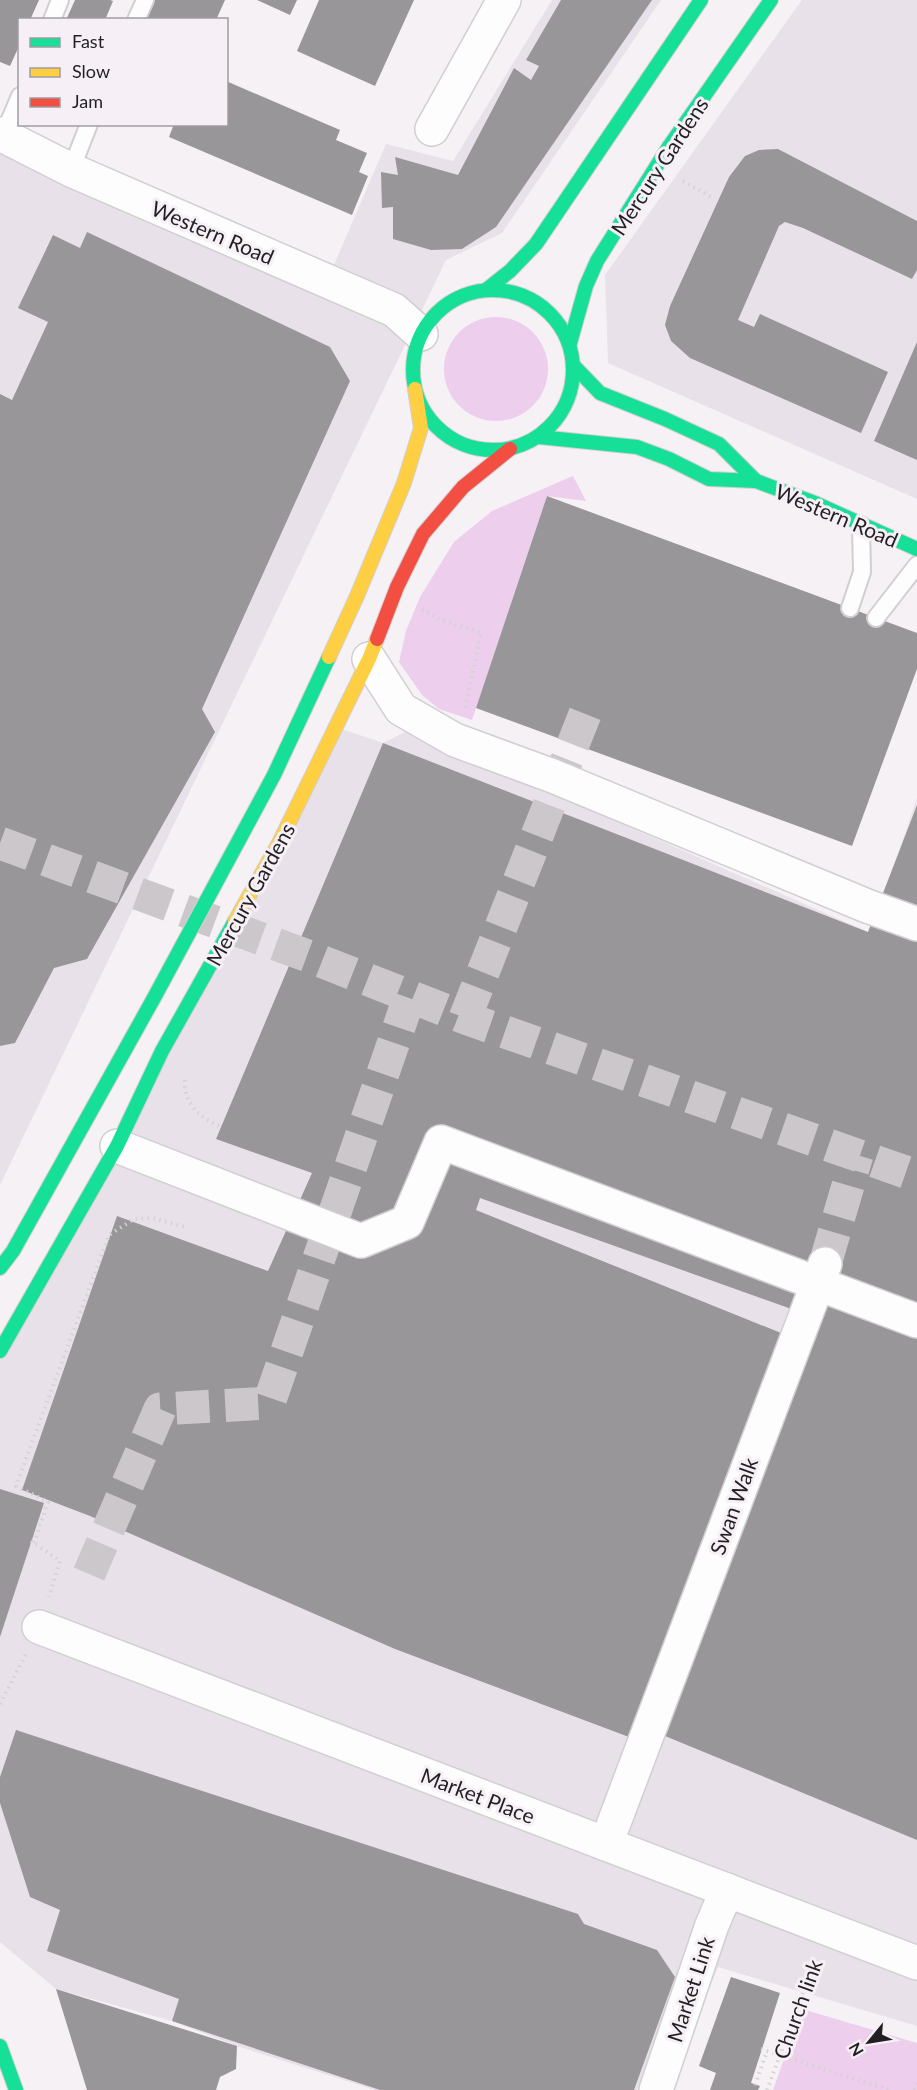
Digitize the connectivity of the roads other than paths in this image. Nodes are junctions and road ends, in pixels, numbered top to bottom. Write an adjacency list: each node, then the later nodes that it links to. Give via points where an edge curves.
1 (60, 0): 6 (lane)
2 (145, 0): 7 (lane)
3 (504, 0): 10 (street)
4 (771, 0): 15 (main road, Mercury Gardens, via 668,148 597,261)
5 (699, 1): 13 (main road, via 537,244)
6 (53, 18)
7 (137, 18)
8 (18, 100): 11 (lane)
9 (89, 126): 12 (lane)
10 (432, 129)
11 (1, 135): 12 (street, Western Road)
12 (70, 170): 14 (street, Western Road, via 394,310)
13 (486, 290): 14 (main road, via 465,295 440,310); 15 (main road, via 512,292 542,306)
14 (421, 334): 17 (main road, via 413,357)
15 (570, 343): 16 (main road)
16 (574, 366): 18 (main road, via 569,395 560,414); 20 (main road, Western Road, via 600,393 719,444)
17 (415, 389): 19 (main road, via 429,418 453,440 482,450); 30 (main road, Mercury Gardens, via 421,428 404,483 357,596 274,775 14,1251)
18 (539, 437): 19 (main road); 20 (main road, Western Road, via 637,447 709,478)
19 (510, 449): 26 (main road, Mercury Gardens, via 463,487 423,534)
20 (756, 481): 21 (main road, Western Road)
21 (861, 525): 22 (main road, Western Road); 24 (lane, via 862,572)
22 (917, 549)
23 (917, 565): 25 (lane)
24 (850, 608)
25 (876, 618)
26 (369, 659): 27 (street, via 401,709 455,740); 28 (main road, Mercury Gardens, via 279,843 162,1051)
27 (917, 924)
28 (117, 1146): 31 (street, via 361,1241 407,1222 441,1142); 32 (main road, Mercury Gardens)
29 (825, 1264): 34 (street, Swan Walk)
30 (0, 1268)
31 (917, 1321)
32 (0, 1351)
33 (39, 1627): 34 (street, Market Place)
34 (606, 1844): 35 (street, Market Place)
35 (727, 1890): 36 (street, Market Place); 39 (street, Market Link)
36 (917, 1963)
37 (0, 2046): 38 (main road)
38 (16, 2090)
39 (656, 2090)

